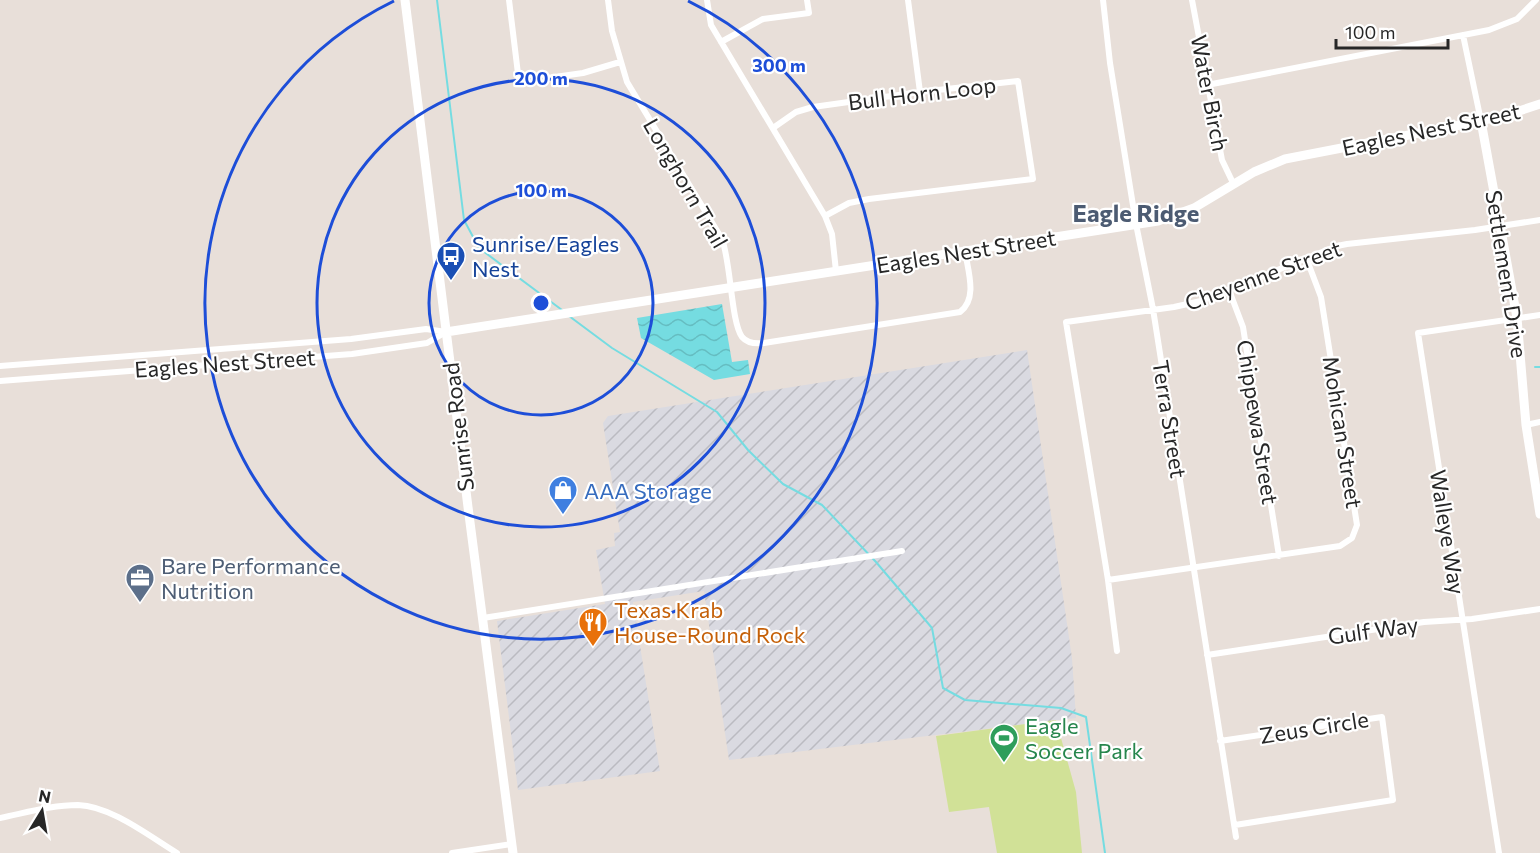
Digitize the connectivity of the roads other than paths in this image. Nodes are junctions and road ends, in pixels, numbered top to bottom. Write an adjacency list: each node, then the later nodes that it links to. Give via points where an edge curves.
1 (405, 0): 31 (street, Sunrise Road)
2 (508, 0): 12 (street, via 519,82 583,73)
3 (608, 0): 12 (street, Longhorn Trail)
4 (707, 0): 11 (street, via 711,25)
5 (807, 0): 11 (street, via 809,13 763,19)
6 (908, 0): 14 (street)
7 (1103, 0): 21 (street, Terra Street)
8 (1192, 0): 13 (street, Water Birch)
9 (1536, 0): 10 (street, via 1517,19)
10 (1463, 35): 13 (street); 16 (street, Settlement Drive)
11 (721, 42): 17 (street)
12 (620, 62): 26 (street, Longhorn Trail, via 627,82 722,239)
13 (1207, 85): 18 (street, Water Birch, via 1222,160)
14 (920, 92): 17 (street, Bull Horn Loop, via 796,112); 19 (street, Bull Horn Loop, via 1018,81 1033,179 869,199 849,203)
15 (1540, 104): 16 (street, Eagles Nest Street)
16 (1480, 121): 18 (street, Eagles Nest Street, via 1296,156); 22 (street, Settlement Drive)
17 (772, 128): 19 (street)
18 (1234, 184): 21 (street, Eagles Nest Street, via 1183,213)
19 (825, 216): 25 (street, via 832,234)
20 (1540, 220): 22 (street, Cheyenne Street)
21 (1136, 224): 23 (street, Eagles Nest Street); 28 (street, Terra Street)
22 (1500, 226): 24 (street, Cheyenne Street, via 1347,244); 30 (street, Settlement Drive)
23 (965, 251): 25 (street, Eagles Nest Street); 26 (street, Longhorn Trail, via 971,292 970,301 960,312 776,342 758,344 743,338)
24 (1307, 260): 27 (street, Cheyenne Street); 38 (street, Mohican Street, via 1321,297 1357,525 1347,543)
25 (836, 271): 26 (street, Eagles Nest Street)
26 (732, 288): 31 (street, Eagles Nest Street)
27 (1229, 290): 28 (street, Cheyenne Street, via 1183,306); 38 (street, Chippewa Street, via 1243,327)
28 (1152, 309): 39 (street, Terra Street); 40 (street, Cheyenne Street, via 1066,322)
29 (1540, 315): 30 (street, Walleye Way)
30 (1517, 318): 35 (street, Settlement Drive); 43 (street, Walleye Way, via 1418,333)
31 (446, 332): 32 (street, Eagles Nest Street, via 426,329 351,339); 33 (street, Eagles Nest Street, via 427,343 352,354); 42 (street, Sunrise Road)
32 (0, 366)
33 (0, 381)
34 (1540, 422): 35 (street)
35 (1526, 425): 36 (street, Settlement Drive)
36 (1540, 514)
37 (903, 551): 42 (street)
38 (1279, 556): 39 (street, Mohican Street)
39 (1193, 569): 40 (street, Mohican Street); 45 (street, Terra Street)
40 (1108, 580): 44 (street, Cheyenne Street)
41 (1540, 609): 43 (street, Gulf Way)
42 (483, 618): 50 (street, Sunrise Road)
43 (1461, 620): 45 (street, Gulf Way, via 1424,622); 53 (street, Walleye Way)
44 (1117, 651)
45 (1207, 655): 46 (street, Terra Street)
46 (1220, 741): 48 (street, Terra Street); 48 (street, Zeus Circle, via 1382,717 1393,800)
47 (0, 818): 51 (street, via 80,805 116,817)
48 (1235, 825): 49 (street, Terra Street)
49 (1236, 837)
50 (513, 848): 52 (street)
51 (177, 853)
52 (452, 853)
53 (1499, 853)

